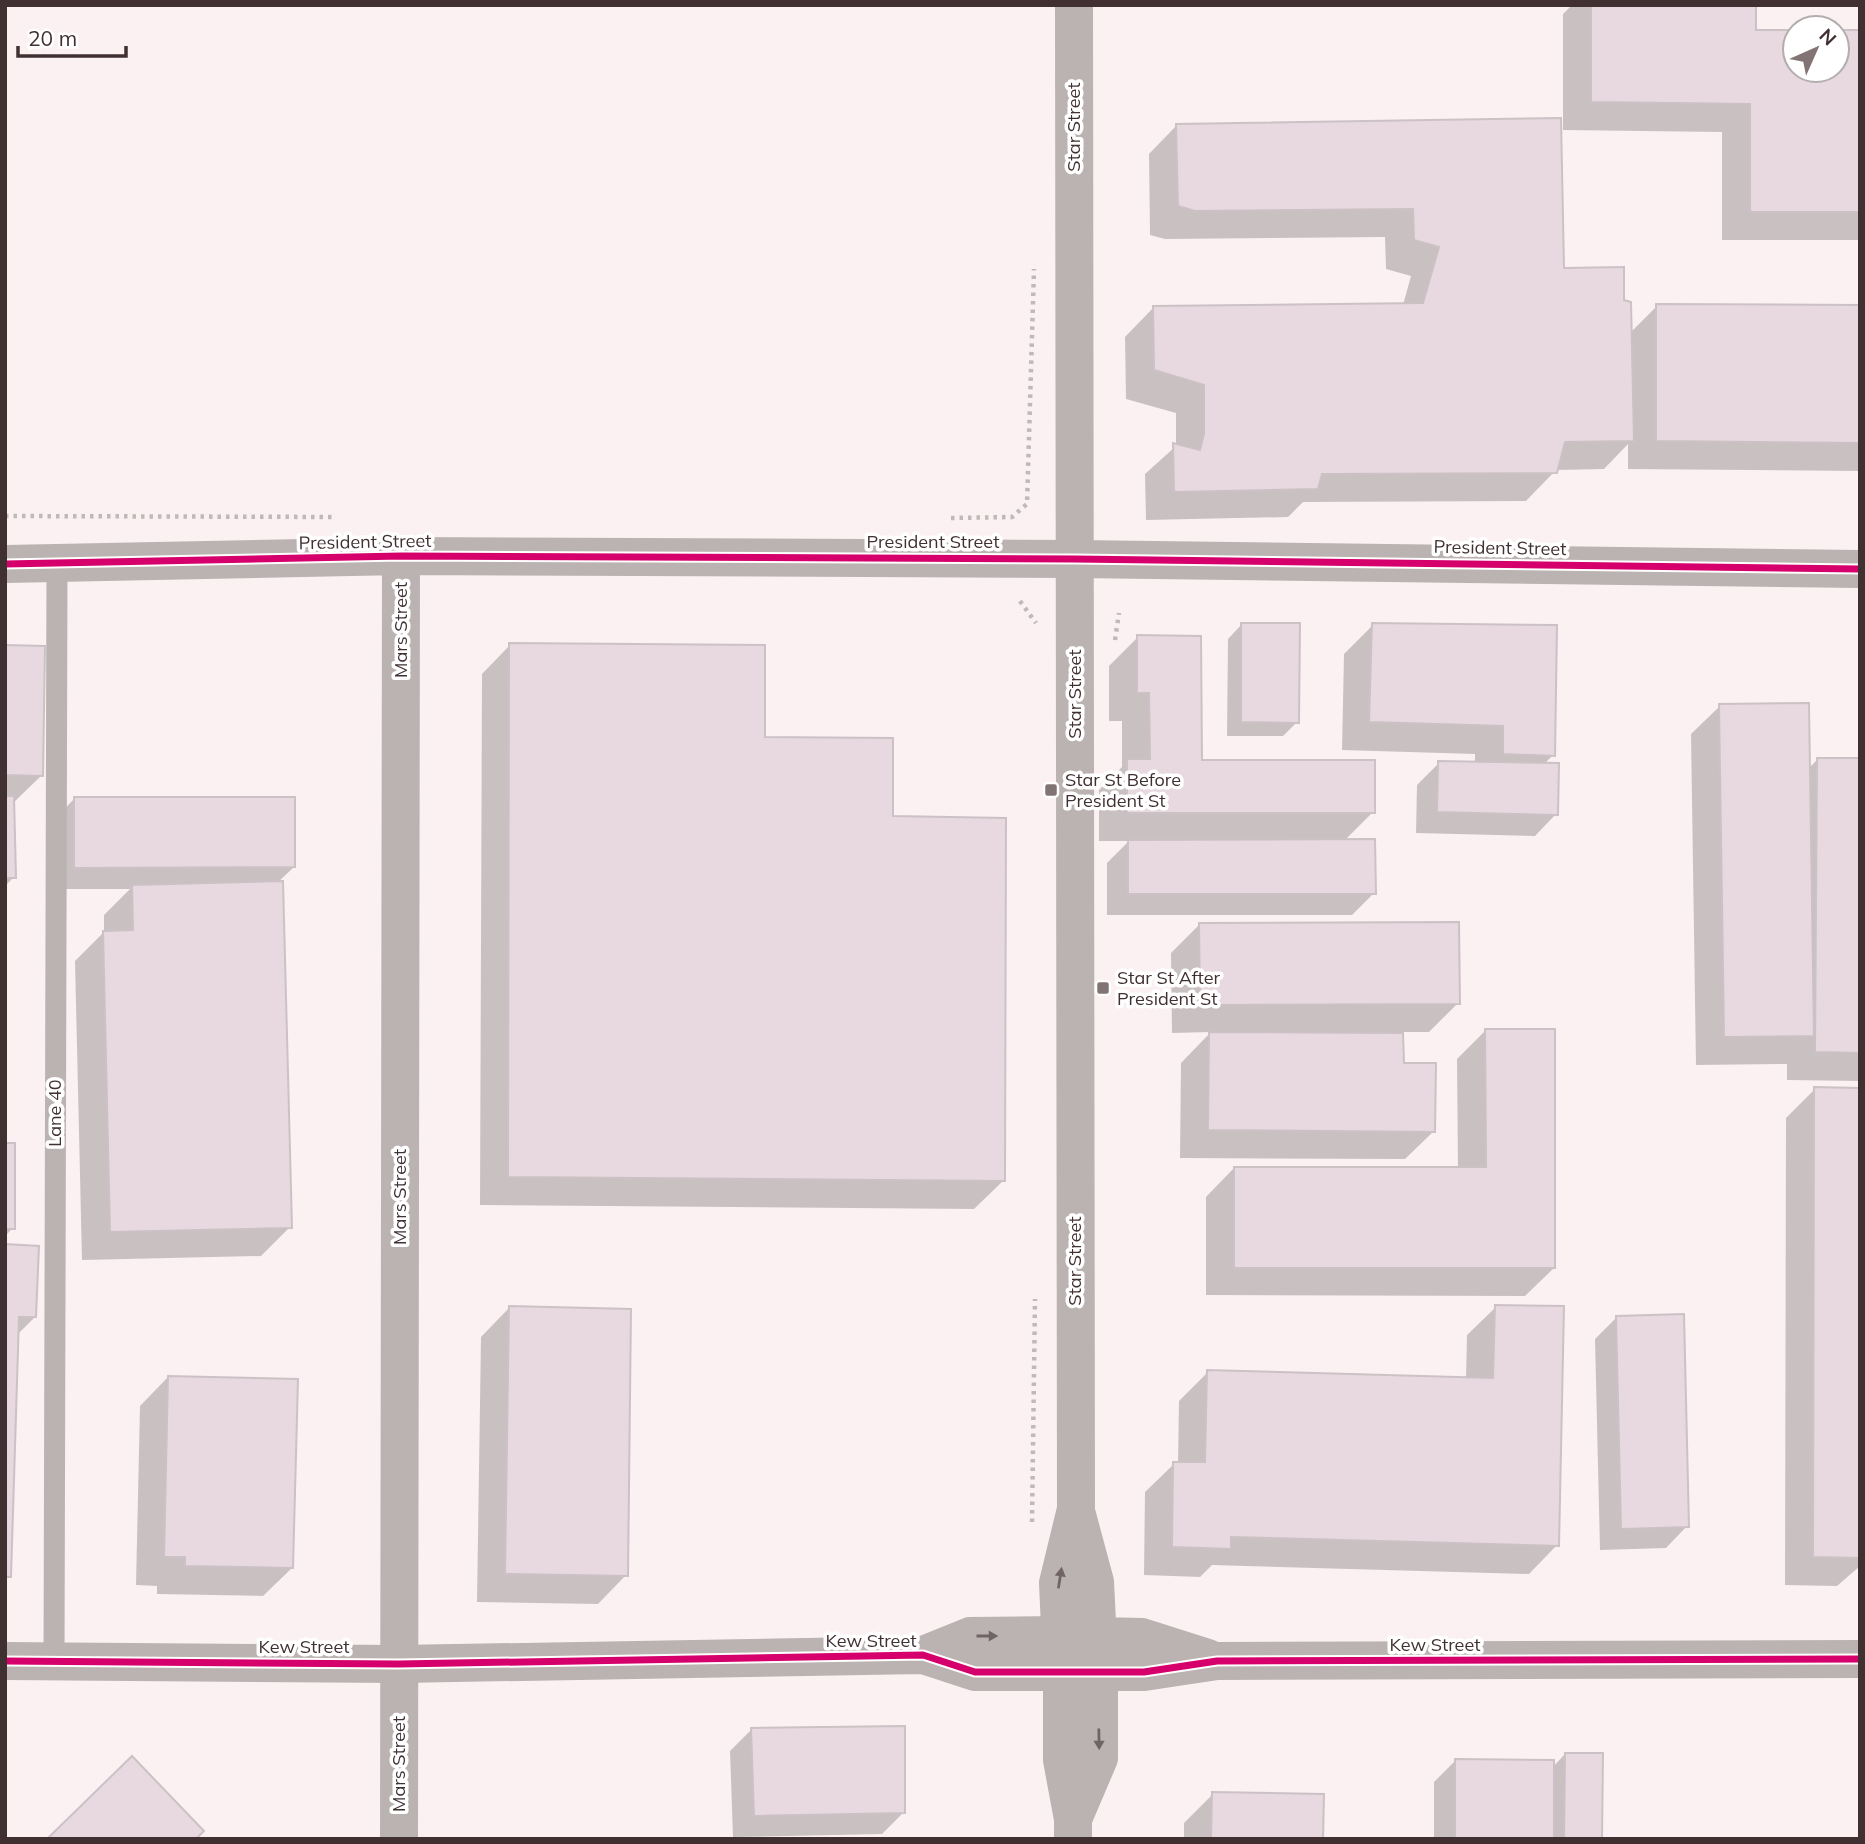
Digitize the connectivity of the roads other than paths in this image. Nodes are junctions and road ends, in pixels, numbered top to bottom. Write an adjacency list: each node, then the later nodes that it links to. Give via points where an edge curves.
1 (1074, 5): 3 (street, Star Street)
2 (401, 556): 3 (street, President Street); 5 (street, President Street); 11 (street, Mars Street)
3 (1075, 559): 6 (street, President Street); 7 (street, Star Street, via 1076,1509 1058,1583)
4 (5, 564): 5 (street, President Street)
5 (57, 565): 10 (lane, Lane 40)
6 (1860, 569)
7 (1080, 1653): 8 (street, Kew Street, via 1144,1672 1217,1661); 11 (street, Kew Street, via 975,1672 923,1655); 12 (street, Star Street, via 1099,1758)
8 (1860, 1659)
9 (5, 1661): 10 (street, Kew Street)
10 (54, 1661): 11 (street, Kew Street)
11 (399, 1664): 13 (street, Mars Street)
12 (1073, 1829)
13 (399, 1839)

